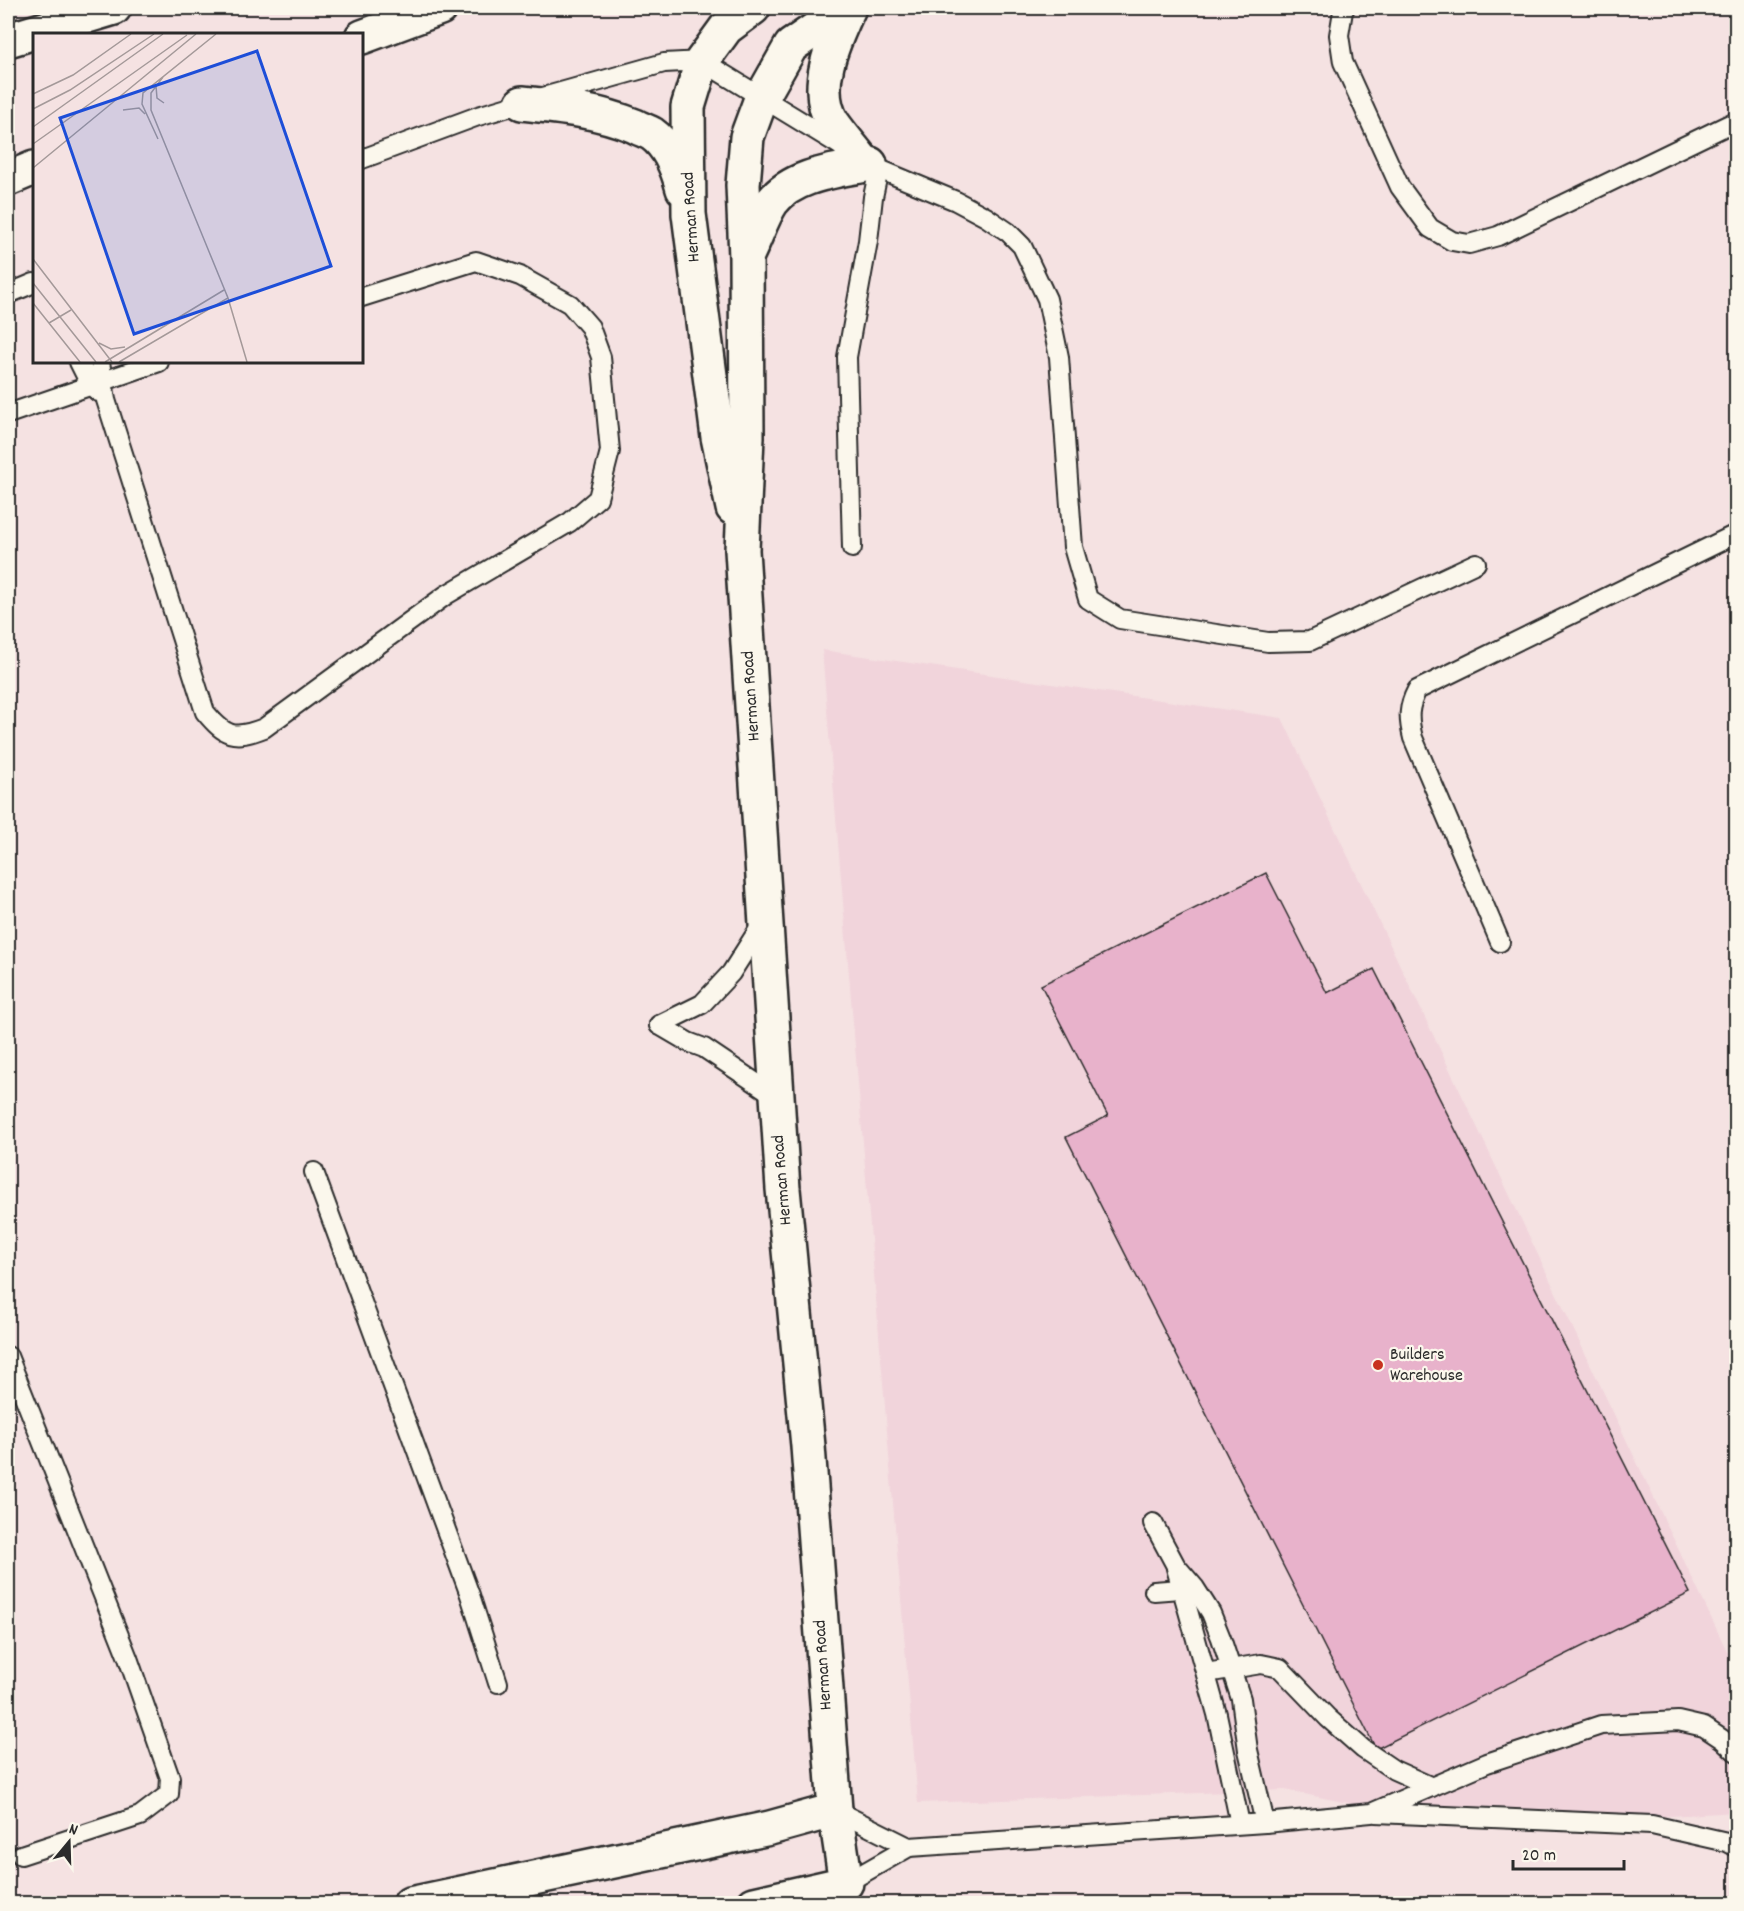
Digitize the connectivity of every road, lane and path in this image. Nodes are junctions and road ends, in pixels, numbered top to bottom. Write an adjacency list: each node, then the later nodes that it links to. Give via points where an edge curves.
1 (114, 8): 7 (main road)
2 (440, 8): 6 (main road)
3 (753, 8): 8 (main road, Herman Road, via 726,28)
4 (847, 8): 9 (main road, Herman Road, via 791,46); 13 (main road, via 827,67 826,102 832,121)
5 (1345, 8): 11 (lane, via 1339,35 1343,62 1400,188 1430,228 1452,241 1469,244 1498,236)
6 (363, 37)
7 (8, 40)
8 (702, 61): 9 (lane); 10 (lane, via 664,63); 16 (main road, Herman Road, via 688,107)
9 (761, 99): 13 (lane); 17 (main road, Herman Road, via 747,137 743,186)
10 (522, 103): 12 (lane); 16 (main road, via 601,114 651,134 663,145 679,174)
11 (1737, 121)
12 (363, 159)
13 (870, 164): 17 (main road, via 788,186 772,203); 26 (lane, via 873,197 868,241 847,357); 28 (lane, via 986,217 1022,246 1047,299 1059,357 1073,547 1088,598 1120,619 1268,642 1310,641)
14 (33, 168): 15 (main road)
15 (8, 178)
16 (689, 214): 27 (main road, Herman Road, via 717,437)
17 (746, 257): 27 (main road, Herman Road, via 747,437)
18 (33, 283): 19 (lane)
19 (8, 294)
20 (363, 297): 23 (lane, via 476,261 520,276 570,304 590,327 601,357 610,451 598,498 585,511 446,595 264,728 236,736 217,726 205,711)
21 (80, 363): 23 (lane)
22 (154, 363): 23 (lane)
23 (98, 375): 24 (lane)
24 (8, 414)
25 (1737, 534): 30 (lane, via 1417,690 1410,704 1413,738)
26 (852, 548)
27 (742, 550): 29 (main road, Herman Road)
28 (1476, 563)
29 (766, 918): 31 (main road, Herman Road); 31 (lane, via 731,973 702,1004 659,1024 704,1048)
30 (1500, 942)
31 (777, 1097): 42 (main road, Herman Road)
32 (314, 1172): 39 (lane, via 470,1595)
33 (8, 1356): 48 (lane, via 128,1658 170,1778 169,1794 140,1816)
34 (1153, 1523): 35 (lane)
35 (1188, 1588): 36 (lane); 37 (lane, via 1211,1613); 38 (lane)
36 (1154, 1591)
37 (1232, 1668): 38 (lane); 41 (lane, via 1261,1664 1280,1668 1363,1749 1394,1770); 45 (lane)
38 (1206, 1673): 44 (lane)
39 (498, 1683)
40 (1737, 1752): 41 (lane, via 1704,1726 1678,1721 1601,1725 1487,1763)
41 (1432, 1787): 43 (lane)
42 (835, 1810): 46 (lane); 49 (main road, Herman Road); 50 (main road, via 770,1828)
43 (1371, 1813): 45 (lane); 47 (lane, via 1652,1826)
44 (1240, 1824): 45 (lane); 46 (lane)
45 (1265, 1824)
46 (909, 1846): 49 (lane)
47 (1737, 1847)
48 (21, 1855)
49 (846, 1883): 51 (main road)
50 (410, 1904)
51 (754, 1904)

